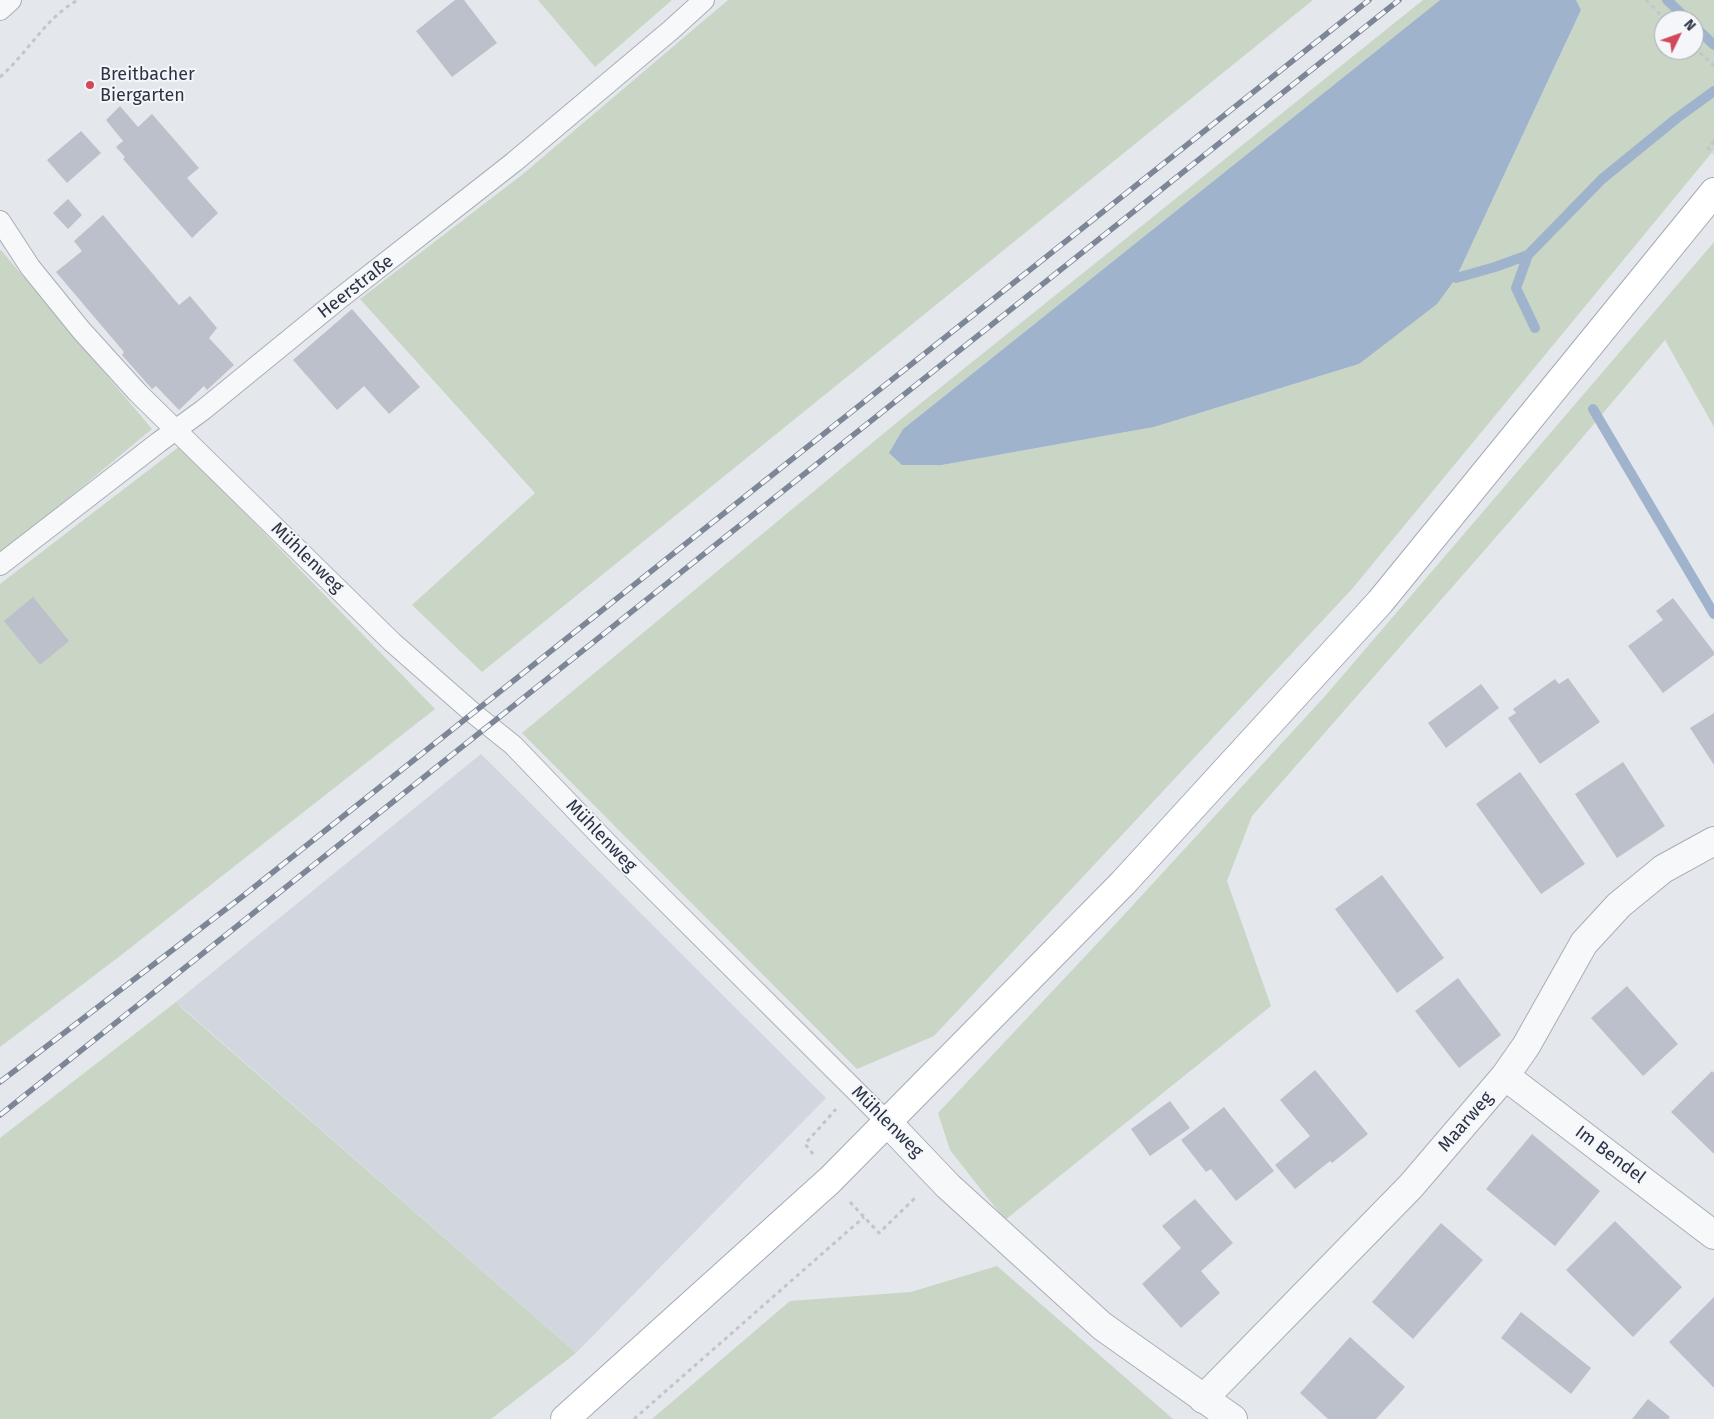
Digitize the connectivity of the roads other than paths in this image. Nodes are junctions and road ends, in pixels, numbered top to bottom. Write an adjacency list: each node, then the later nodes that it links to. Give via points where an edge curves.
1 (11, 0): 3 (lane)
2 (704, 0): 6 (lane, Heerstraße, via 514,162)
3 (0, 10)
4 (1714, 192): 10 (main road, via 1380,602 1123,883)
5 (0, 221): 6 (lane, Mühlenweg, via 30,267 81,330)
6 (176, 430): 7 (lane, Heerstraße); 10 (lane, Mühlenweg, via 392,642 513,745)
7 (0, 565)
8 (1714, 841): 9 (street, Maarweg, via 1663,869 1620,905 1584,943)
9 (1506, 1076): 11 (street, Im Bendel); 12 (street, Maarweg, via 1411,1186)
10 (887, 1122): 12 (street, Mühlenweg, via 948,1186 1102,1326); 13 (main road, via 830,1180)
11 (1714, 1235)
12 (1203, 1399): 14 (street, Mühlenweg)
13 (565, 1419)
14 (1233, 1419)

